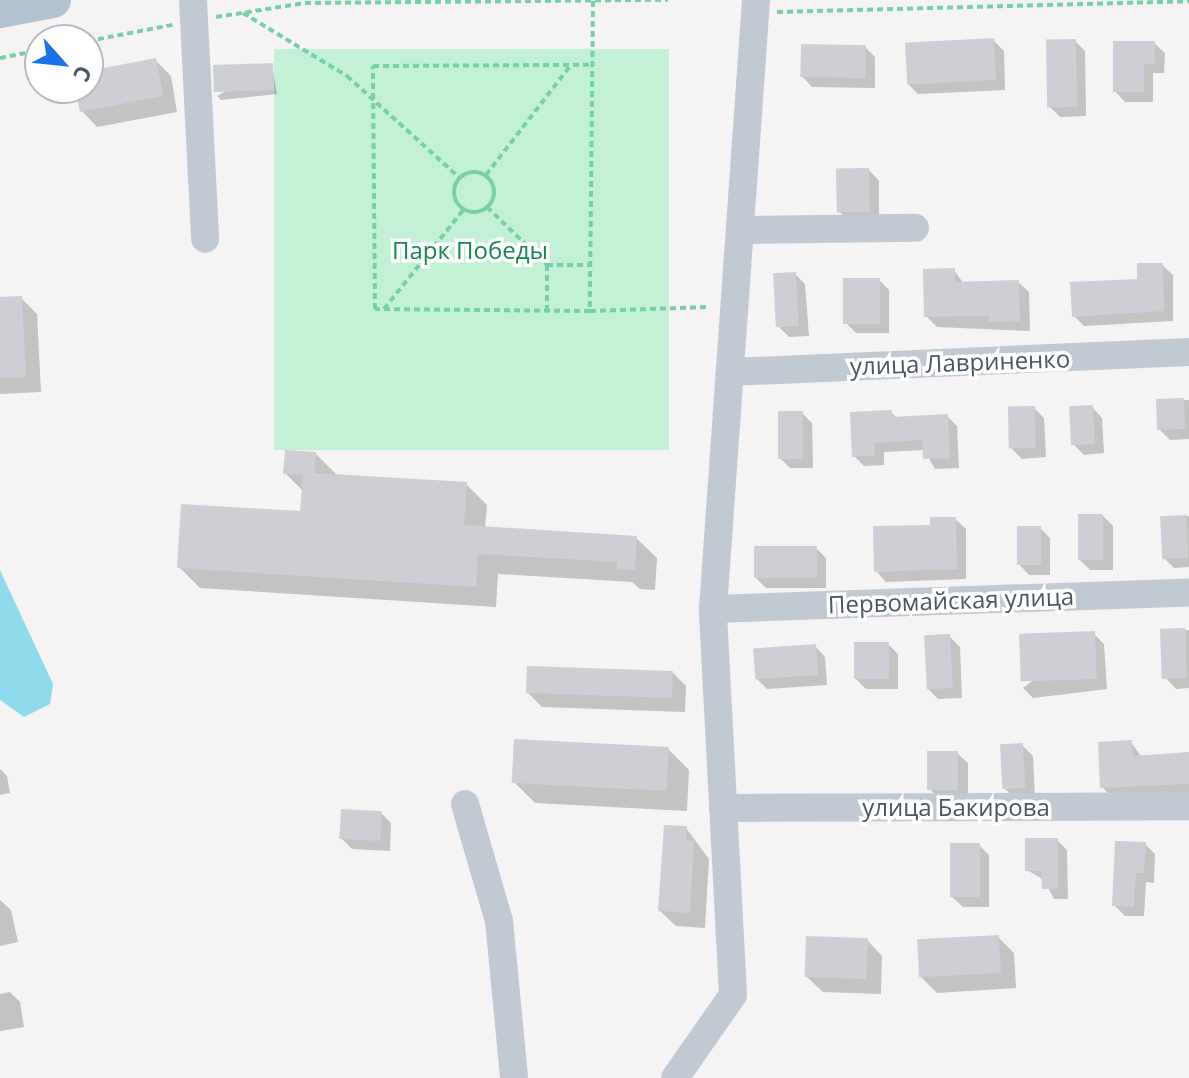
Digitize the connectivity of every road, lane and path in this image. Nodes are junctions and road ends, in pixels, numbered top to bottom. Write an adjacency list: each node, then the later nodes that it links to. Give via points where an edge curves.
1 (53, 0): 6 (main road)
2 (668, 0): 3 (path)
3 (593, 1): 8 (path, via 305,3); 13 (path)
4 (1189, 1): 5 (path)
5 (756, 6): 20 (street)
6 (0, 10)
7 (193, 10): 8 (path); 9 (path); 21 (street)
8 (243, 13): 14 (path, via 347,76)
9 (104, 36)
10 (24, 53): 11 (path)
11 (0, 58)
12 (571, 65): 13 (path); 14 (path, via 373,66); 15 (path)
13 (591, 65): 23 (path)
14 (373, 100): 16 (path); 25 (path, via 375,309)
15 (486, 175): 16 (path, via 474,172); 17 (path, via 494,191)
16 (460, 178): 18 (path, via 455,196)
17 (487, 207): 18 (path); 22 (path)
18 (464, 209): 25 (path)
19 (915, 228): 20 (street)
20 (740, 230): 24 (street)
21 (205, 239)
22 (547, 265): 23 (path); 26 (path)
23 (591, 265): 27 (path)
24 (735, 306): 27 (path); 29 (street)
25 (384, 309): 26 (path)
26 (547, 311): 27 (path)
27 (590, 311)
28 (1189, 352): 29 (street, улица Лавриненко)
29 (731, 372): 31 (street)
30 (1189, 592): 31 (street, Первомайская улица)
31 (713, 609): 34 (street)
32 (465, 804): 35 (street, via 499,921)
33 (1189, 806): 34 (street, улица Бакирова)
34 (723, 808): 36 (street, via 733,995)
35 (514, 1078)
36 (675, 1078)

